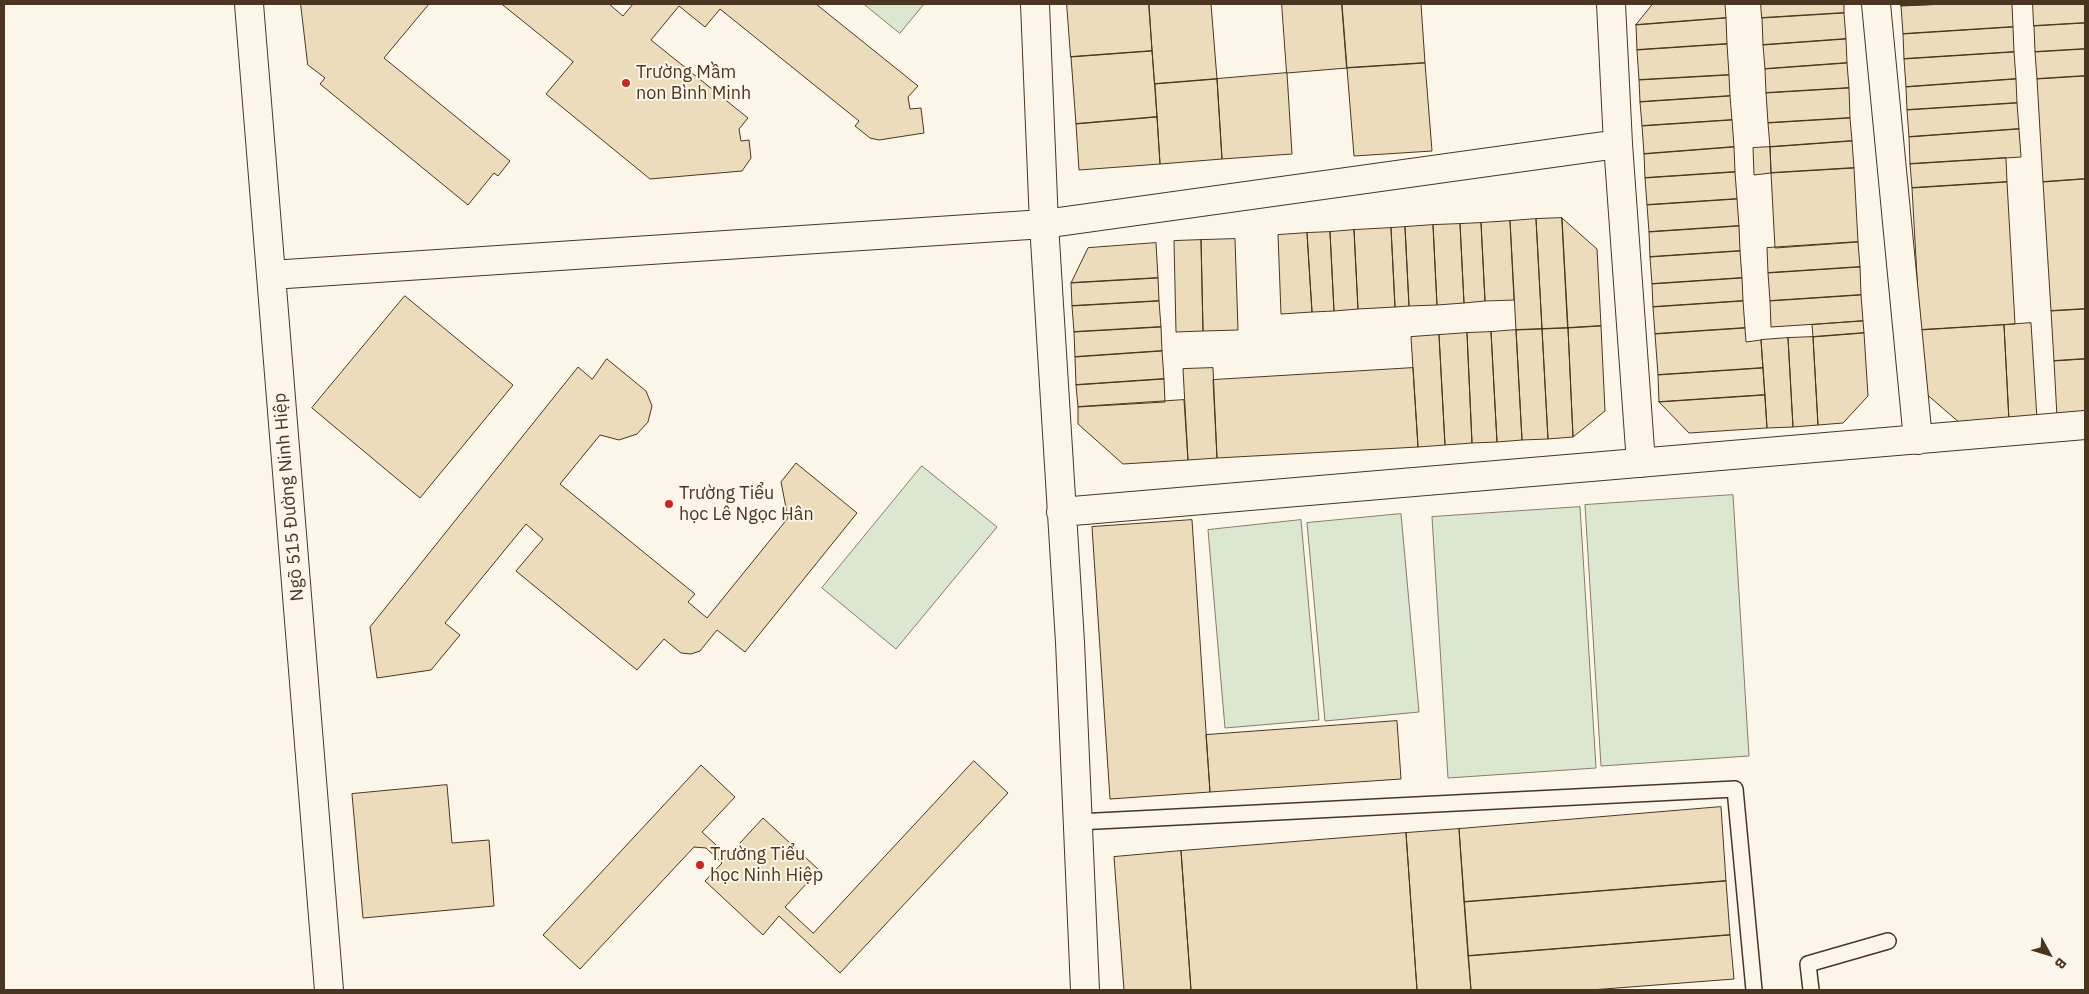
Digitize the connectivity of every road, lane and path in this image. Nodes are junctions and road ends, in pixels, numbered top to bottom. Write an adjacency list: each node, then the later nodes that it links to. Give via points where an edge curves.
1 (249, 4): 7 (street, Ngõ 515 Đường Ninh Hiệp)
2 (1035, 4): 6 (street)
3 (1612, 4): 5 (street)
4 (1876, 4): 9 (street)
5 (1618, 144): 6 (street); 10 (street)
6 (1044, 224): 7 (street); 11 (street)
7 (271, 275): 14 (street, Ngõ 515 Đường Ninh Hiệp)
8 (2085, 425): 9 (street)
9 (1918, 440): 10 (street)
10 (1641, 463): 11 (street)
11 (1061, 512): 12 (street)
12 (1077, 822): 15 (street); 16 (lane, via 1734,789)
13 (1888, 941): 17 (lane, via 1808,964)
14 (329, 990)
15 (1085, 990)
16 (1754, 990)
17 (1811, 990)

